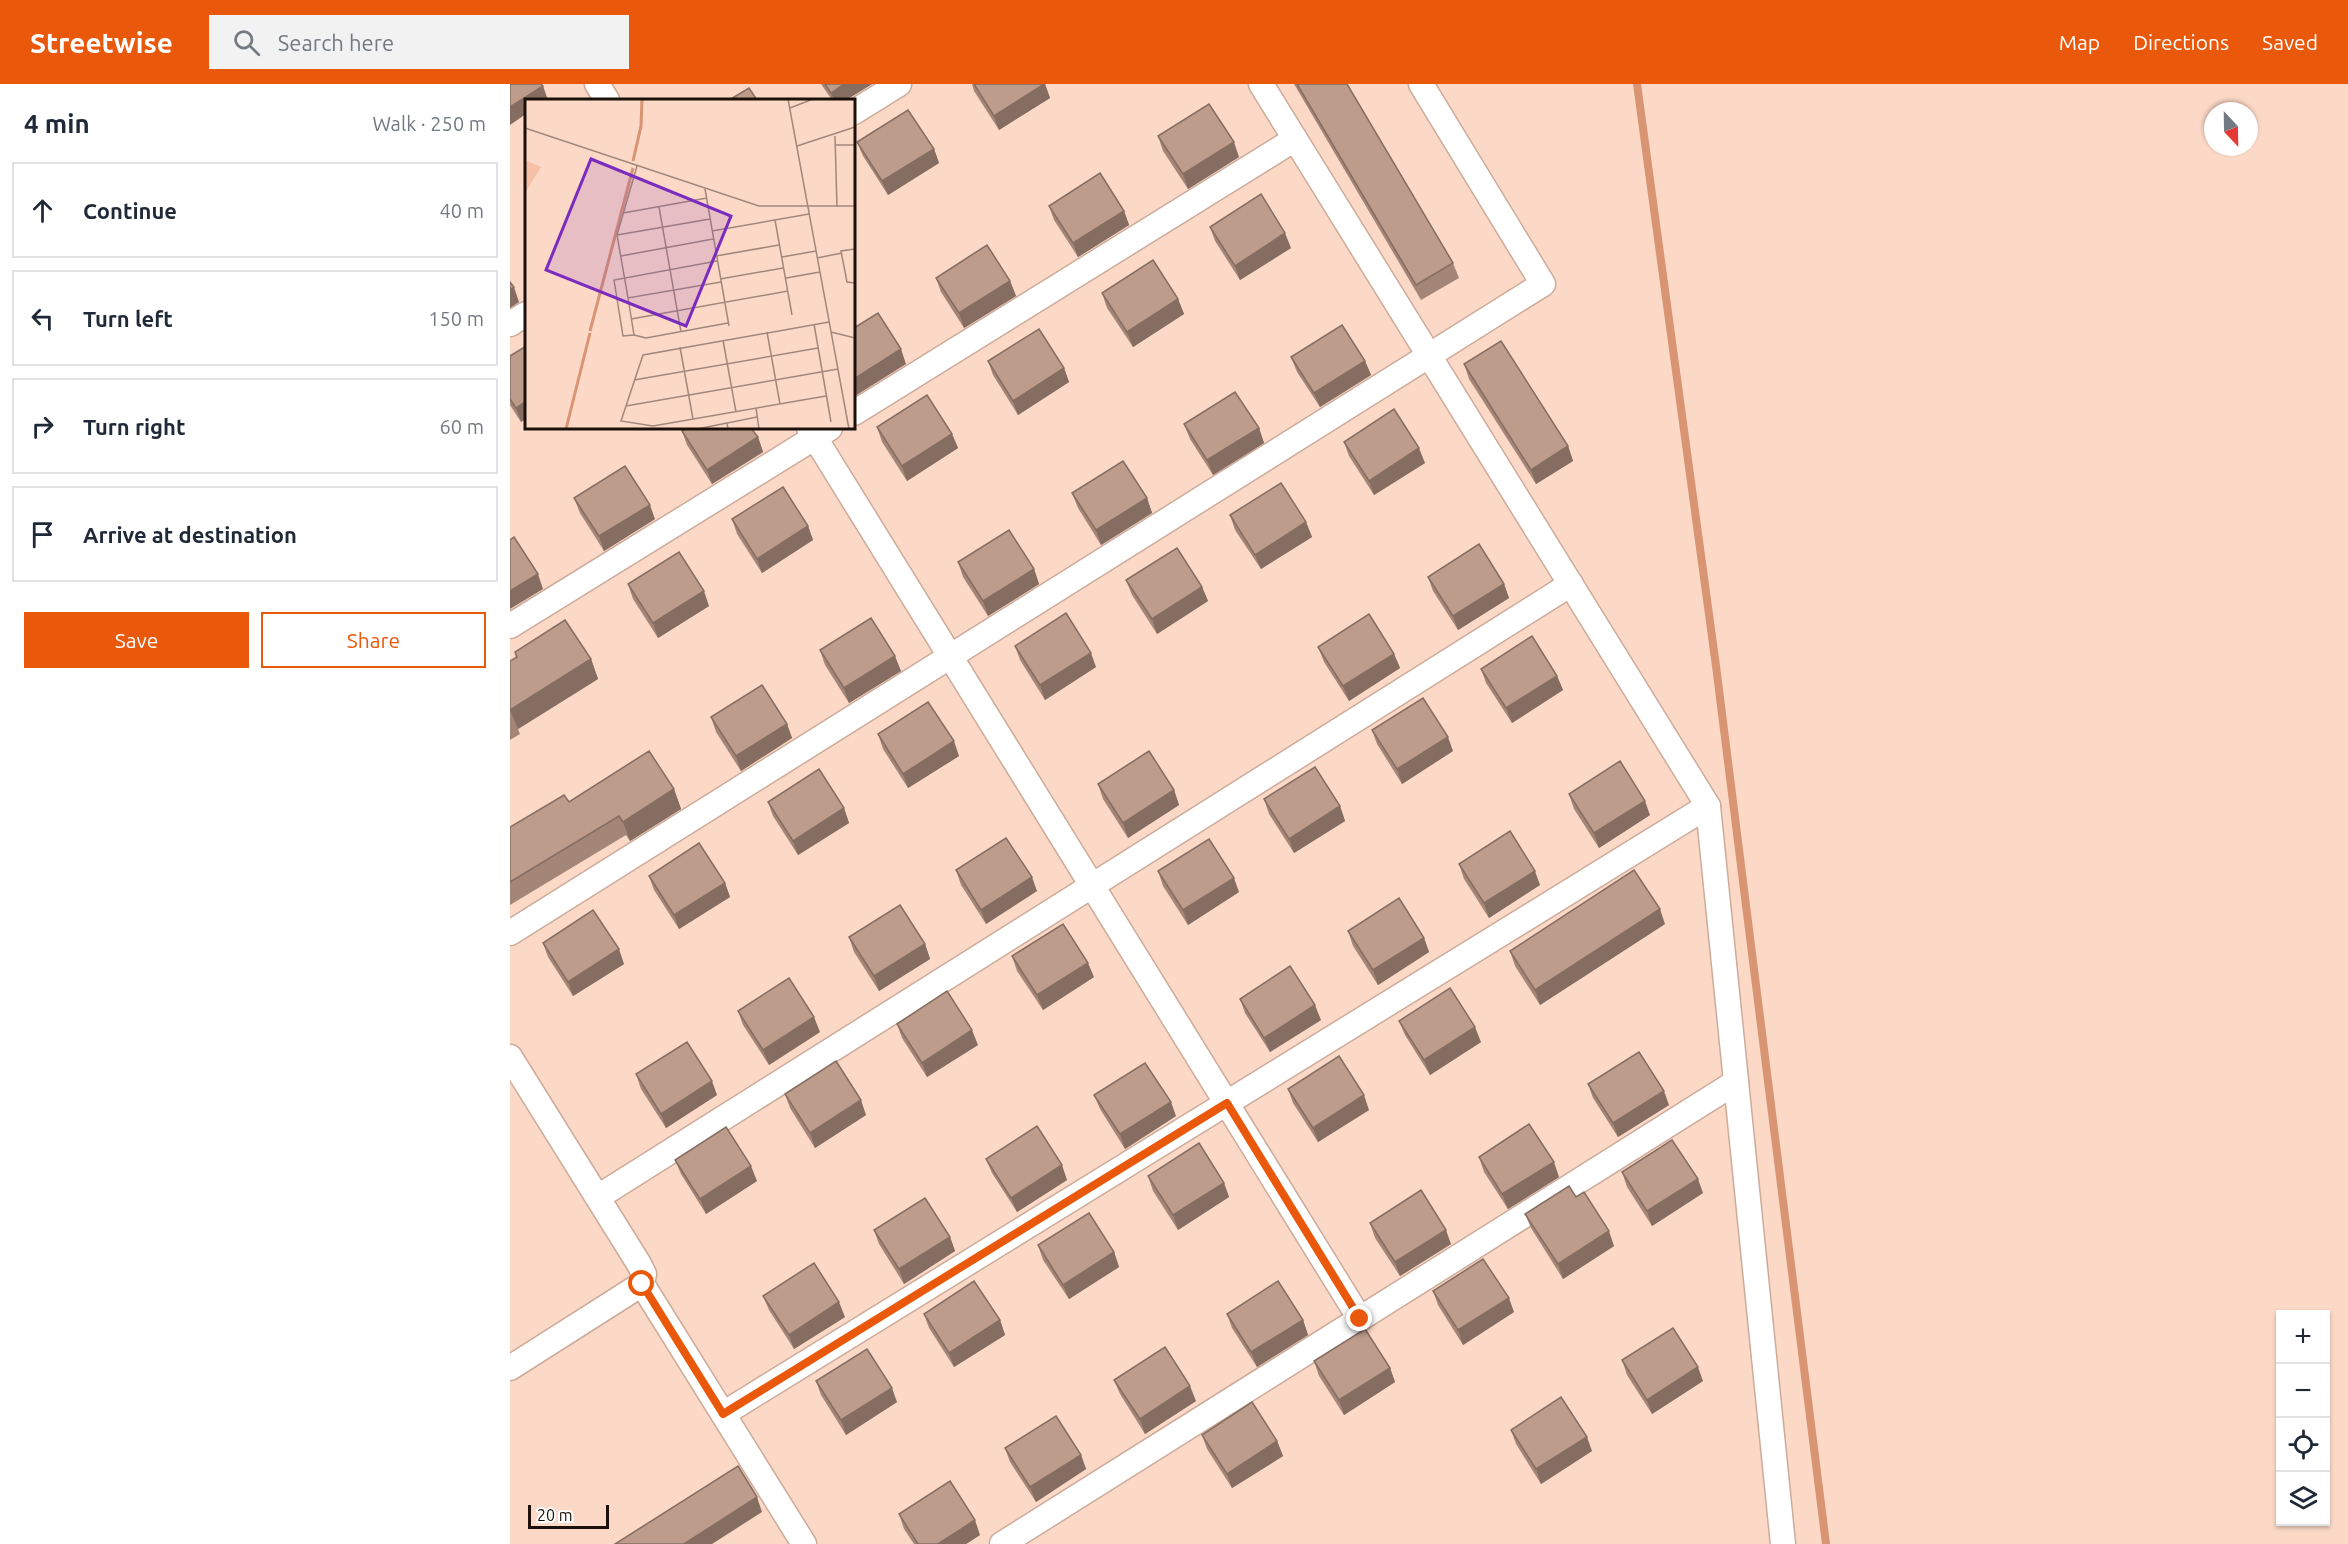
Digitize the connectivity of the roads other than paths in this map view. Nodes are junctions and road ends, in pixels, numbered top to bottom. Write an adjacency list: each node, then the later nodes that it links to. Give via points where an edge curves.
1 (597, 84): 5 (street)
2 (899, 84): 6 (street)
3 (1261, 84): 7 (street)
4 (1421, 84): 10 (street, via 1543,284)
5 (606, 99)
6 (855, 111)
7 (1295, 139): 10 (street); 11 (street)
8 (525, 315): 9 (street)
9 (510, 324)
10 (1429, 356): 13 (street); 15 (street)
11 (855, 412)
12 (818, 431): 14 (street); 15 (street)
13 (1571, 584): 16 (street); 17 (street)
14 (510, 626)
15 (951, 656): 17 (street); 18 (street)
16 (1708, 806): 20 (street); 21 (street)
17 (1092, 886): 21 (street); 22 (street)
18 (510, 933)
19 (510, 1057): 22 (street)
20 (1736, 1082): 24 (street); 29 (street)
21 (1227, 1103): 24 (street); 26 (street)
22 (598, 1197): 23 (street, via 639,1264 644,1274)
23 (642, 1284): 25 (street); 26 (street)
24 (1360, 1319): 28 (street)
25 (510, 1368)
26 (723, 1414): 27 (street)
27 (804, 1544)
28 (1002, 1544)
29 (1783, 1544)

